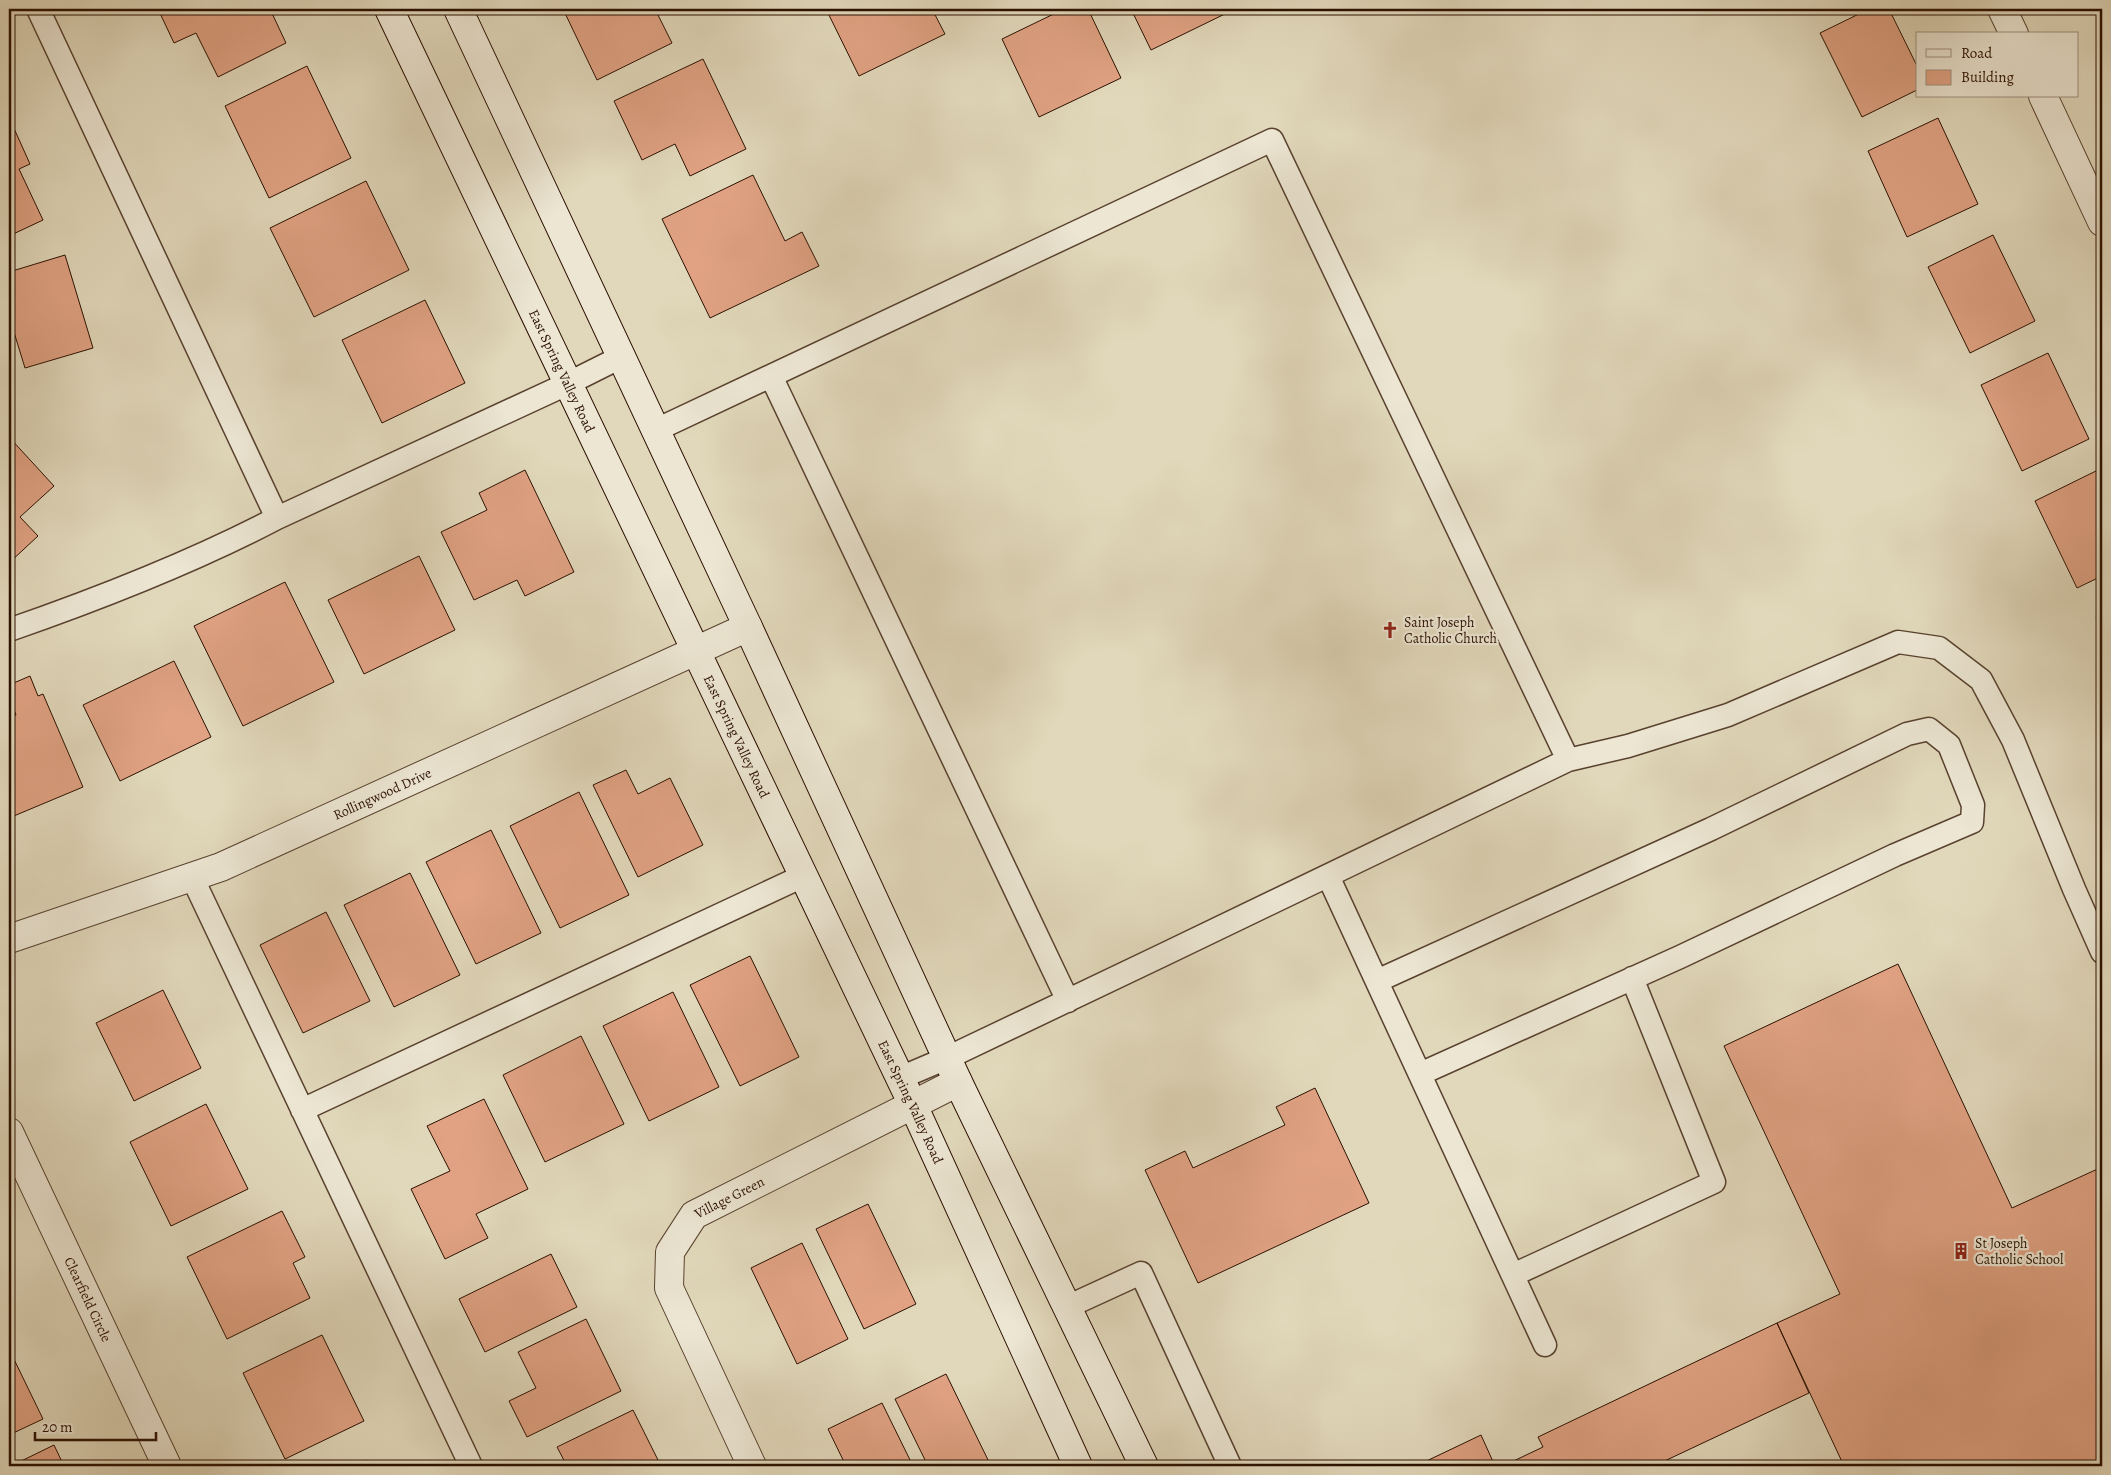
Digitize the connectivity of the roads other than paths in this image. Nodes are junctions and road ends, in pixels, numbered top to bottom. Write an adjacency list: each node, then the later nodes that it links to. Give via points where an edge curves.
1 (38, 9): 12 (lane)
2 (389, 9): 10 (street, East Spring Valley Road)
3 (458, 9): 8 (street)
4 (2002, 9): 5 (street)
5 (2013, 32)
6 (2044, 98): 7 (street)
7 (2102, 222)
8 (621, 357): 10 (lane); 11 (street)
9 (772, 376): 11 (lane); 16 (lane, via 1272,140); 24 (lane)
10 (567, 384): 12 (lane); 15 (street, East Spring Valley Road)
11 (656, 430): 13 (street)
12 (277, 518): 14 (lane, via 236,540 144,580)
13 (748, 627): 15 (street, Rollingwood Drive); 25 (street)
14 (9, 630)
15 (696, 650): 17 (street, East Spring Valley Road); 19 (street, Rollingwood Drive, via 221,867)
16 (1568, 760): 18 (lane); 21 (lane, via 1628,746 1728,715 1898,642 1939,648 1981,680 2013,740)
17 (803, 876): 27 (street, East Spring Valley Road); 30 (lane)
18 (1328, 876): 23 (lane); 24 (lane)
19 (192, 877): 20 (street, Rollingwood Drive); 30 (lane)
20 (9, 939)
21 (2102, 952)
22 (1632, 978): 23 (lane, via 1972,822 1973,805 1949,745 1929,729 1907,734 1711,829); 26 (lane); 32 (lane, via 1714,1182)
23 (1377, 981): 26 (lane)
24 (1068, 1000): 25 (lane)
25 (947, 1058): 27 (lane); 28 (street)
26 (1420, 1074): 32 (lane)
27 (900, 1078): 29 (street, East Spring Valley Road)
28 (958, 1082): 29 (street, Village Green); 33 (street)
29 (912, 1105): 37 (street, Village Green, via 694,1215 670,1252 669,1288); 38 (street, East Spring Valley Road)
30 (302, 1110): 36 (lane)
31 (9, 1132): 35 (street, Clearfield Circle)
32 (1513, 1275): 34 (lane)
33 (1067, 1307): 39 (street); 40 (lane, via 1141,1273)
34 (1545, 1345)
35 (167, 1466)
36 (470, 1466)
37 (752, 1466)
38 (1078, 1466)
39 (1144, 1466)
40 (1230, 1466)

